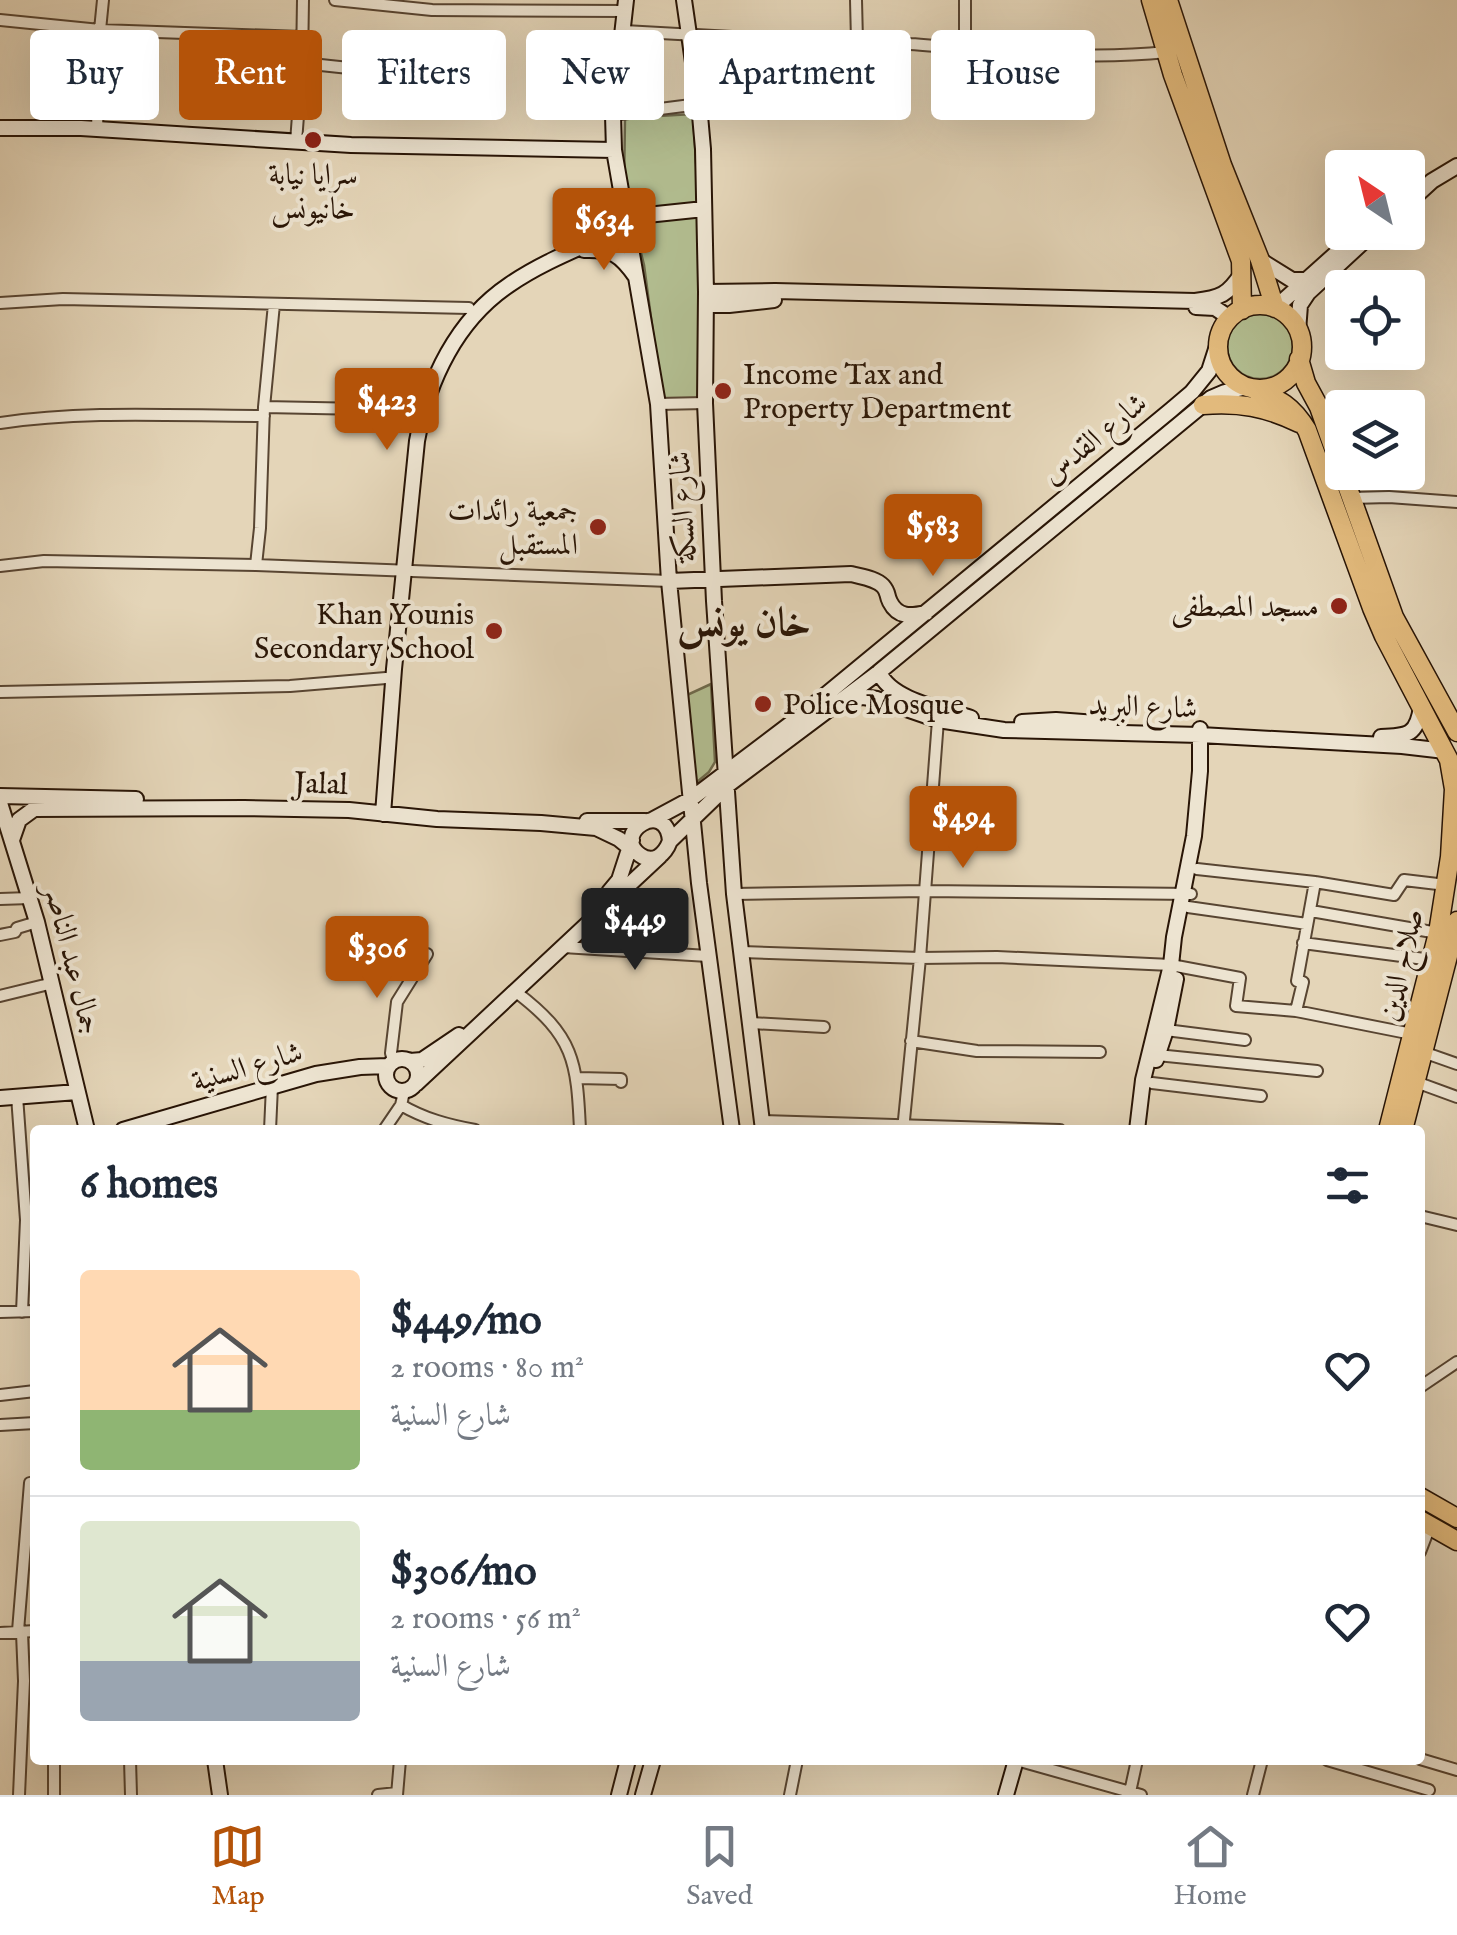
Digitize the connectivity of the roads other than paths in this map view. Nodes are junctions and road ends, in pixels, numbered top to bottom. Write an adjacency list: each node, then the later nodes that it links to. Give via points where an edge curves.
1 (102, 0): 11 (street)
2 (303, 0): 12 (street)
3 (334, 0): 9 (street, via 432,10)
4 (684, 0): 14 (main road, شارع السكة)
5 (856, 0): 15 (street)
6 (965, 0): 16 (street)
7 (1151, 0): 17 (highway)
8 (1168, 0): 37 (highway)
9 (625, 5): 13 (main road, شارع السكة)
10 (0, 20): 11 (street)
11 (100, 30)
12 (302, 30)
13 (624, 30)
14 (688, 30)
15 (857, 30)
16 (965, 30)
17 (1168, 52): 18 (street); 38 (highway)
18 (1095, 56)
19 (96, 120): 24 (street)
20 (298, 120): 25 (street)
21 (614, 120): 26 (main road, شارع السكة)
22 (700, 120): 32 (main road, شارع السكة)
23 (0, 128): 24 (main road)
24 (96, 129): 25 (main road)
25 (296, 142): 26 (main road)
26 (614, 150): 31 (main road, شارع السكة)
27 (1457, 158): 29 (main road)
28 (1457, 166): 30 (main road)
29 (1425, 180)
30 (1425, 187)
31 (623, 199): 33 (main road, شارع السكة); 44 (main road, via 608,226 516,270)
32 (704, 209): 33 (main road, via 647,214); 41 (main road, شارع السكة)
33 (628, 226): 34 (main road); 40 (main road, شارع السكة)
34 (578, 250): 40 (main road, via 610,252); 63 (main road, via 533,270 485,304 441,365 420,426)
35 (1340, 250): 39 (main road)
36 (1355, 250): 47 (main road, via 1308,293)
37 (1260, 260): 39 (main road, via 1292,280); 45 (highway)
38 (1242, 273): 41 (main road, via 1225,293 1195,301 795,292); 46 (highway)
39 (1307, 280): 45 (main road)
40 (638, 281): 51 (main road, شارع السكة)
41 (706, 298): 46 (main road, via 1135,304); 52 (main road, شارع السكة)
42 (0, 302): 43 (street)
43 (274, 304): 44 (street); 55 (street)
44 (470, 308): 54 (main road)
45 (1275, 308): 46 (highway); 47 (highway)
46 (1236, 314): 48 (highway)
47 (1298, 331): 49 (highway)
48 (1219, 340): 50 (highway, via 1223,368); 68 (main road, شارع القدس, via 1209,371 1192,392)
49 (1300, 359): 50 (highway, via 1284,382); 58 (highway, صلاح الدين)
50 (1250, 388): 53 (main road, شارع القدس); 57 (highway, صلاح الدين, via 1284,402)
51 (658, 404): 52 (street); 65 (main road, شارع السكة)
52 (705, 404): 64 (main road, شارع السكة)
53 (1203, 405): 57 (highway, via 1248,404); 69 (main road, شارع القدس)
54 (415, 410): 55 (street); 63 (main road)
55 (264, 411): 56 (street); 61 (street)
56 (0, 423)
57 (1305, 426): 60 (highway, صلاح الدين)
58 (1351, 498): 59 (street); 60 (highway, صلاح الدين)
59 (1457, 502)
60 (1351, 523): 73 (highway, صلاح الدين, via 1384,636); 76 (highway, صلاح الدين)
61 (256, 565): 62 (street); 63 (street)
62 (0, 566)
63 (401, 571): 65 (street); 70 (main road); 81 (main road)
64 (713, 579): 65 (main road); 66 (main road, شارع السكة); 68 (main road, via 852,574 880,583 900,613)
65 (669, 581): 67 (main road, شارع السكة)
66 (714, 597): 67 (main road, via 692,588); 78 (main road, شارع السكة)
67 (671, 598): 80 (main road, شارع السكة)
68 (927, 612): 78 (main road, شارع القدس)
69 (878, 672): 72 (main road, شارع القدس); 75 (main road, شارع البريد, via 910,698 980,721)
70 (386, 678): 71 (street); 81 (main road)
71 (0, 692)
72 (844, 698): 74 (main road, شارع البريد, via 877,700); 78 (main road, شارع القدس)
73 (1422, 706): 75 (main road, شارع البريد, via 1407,735); 77 (highway, صلاح الدين)
74 (938, 720): 75 (main road, شارع البريد, via 1004,730); 91 (street)
75 (1204, 732): 77 (main road, شارع البريد); 88 (main road); 95 (main road)
76 (1457, 732)
77 (1445, 752): 90 (highway, صلاح الدين, via 1454,789)
78 (727, 779): 80 (main road, شارع القدس); 82 (main road, شارع القدس); 92 (main road, شارع السكة)
79 (0, 799): 81 (main road, Jalal, via 220,799); 84 (main road, جمال عبد الناصر)
80 (692, 799): 82 (main road, شارع السكة); 83 (main road, شارع القدس)
81 (380, 809): 83 (main road, Jalal); 84 (main road, Jalal, via 34,809 20,820); 85 (main road, Jalal, via 436,819 583,826)
82 (693, 818): 86 (main road, شارع القدس); 87 (main road, شارع السكة)
83 (649, 821): 85 (main road, via 636,828); 86 (main road, via 668,830)
84 (12, 840): 94 (main road, جمال عبد الناصر)
85 (633, 847): 86 (main road, via 648,858); 121 (main road, شارع السنية, via 615,886 526,974 468,1029)
86 (666, 848): 87 (main road, via 683,841); 102 (main road, شارع القدس)
87 (696, 850): 105 (main road, شارع السكة)
88 (1197, 869): 89 (street); 95 (main road)
89 (1315, 882): 90 (street, via 1394,895 1404,880); 96 (street)
90 (1446, 885): 99 (highway, صلاح الدين)
91 (925, 891): 92 (street); 95 (street); 106 (street)
92 (734, 894): 103 (main road, شارع السكة)
93 (0, 898): 94 (street)
94 (30, 898): 97 (main road, جمال عبد الناصر)
95 (1187, 898): 98 (street); 108 (main road)
96 (1311, 911): 98 (street); 99 (street)
97 (37, 922): 100 (street); 109 (main road, جمال عبد الناصر)
98 (1307, 924): 101 (street)
99 (1451, 930): 107 (highway, صلاح الدين); 118 (highway, صلاح الدين)
100 (0, 935)
101 (1303, 944): 107 (street); 112 (street)
102 (564, 947): 105 (street); 110 (main road)
103 (742, 952): 106 (street); 113 (main road, شارع السكة)
104 (427, 954): 122 (street, via 398,1002)
105 (708, 956): 142 (main road, شارع السكة)
106 (920, 958): 108 (street); 117 (street)
107 (1432, 960): 118 (highway, صلاح الدين)
108 (1175, 965): 112 (street, via 1240,978 1236,1006); 115 (main road); 145 (main road, via 1146,1067)
109 (52, 983): 111 (street); 130 (main road, جمال عبد الناصر)
110 (516, 992): 125 (street, via 563,1036); 131 (main road)
111 (0, 996)
112 (1296, 1011): 118 (street)
113 (751, 1023): 114 (street); 143 (main road, شارع السكة)
114 (824, 1028)
115 (1166, 1030): 116 (street); 120 (main road)
116 (1245, 1040)
117 (911, 1041): 119 (street, via 977,1051); 144 (street)
118 (1417, 1047): 123 (street); 127 (highway, صلاح الدين); 147 (highway, صلاح الدين)
119 (1100, 1052)
120 (1158, 1055): 124 (street); 128 (main road)
121 (410, 1061): 122 (main road, شارع السنية); 131 (main road, via 417,1069)
122 (391, 1064): 129 (main road, شارع السنية); 131 (main road, via 386,1082)
123 (1457, 1064)
124 (1317, 1070)
125 (578, 1078): 126 (street); 141 (street)
126 (620, 1082)
127 (1416, 1082): 135 (street); 148 (highway, صلاح الدين)
128 (1152, 1083): 133 (street); 146 (main road)
129 (272, 1086): 137 (main road, شارع السنية); 138 (street)
130 (78, 1092): 132 (main road); 136 (main road, جمال عبد الناصر)
131 (407, 1094): 139 (street); 140 (street, via 421,1116)
132 (17, 1096): 134 (main road); 152 (street, via 26,1220)
133 (1261, 1096)
134 (0, 1098)
135 (1457, 1098)
136 (85, 1125)
137 (140, 1125)
138 (270, 1125)
139 (387, 1125)
140 (447, 1125)
141 (580, 1125)
142 (731, 1125)
143 (763, 1125)
144 (903, 1125)
145 (1140, 1125)
146 (1141, 1125)
147 (1390, 1125)
148 (1405, 1125)
149 (1425, 1217): 150 (street)
150 (1457, 1225)
151 (0, 1312): 152 (street)
152 (22, 1312): 153 (street)
153 (30, 1312)
154 (1457, 1362): 155 (street)
155 (1425, 1384)
156 (30, 1392): 157 (street)
157 (0, 1395)
158 (30, 1423): 159 (street)
159 (0, 1424)
160 (30, 1483): 166 (street)
161 (1448, 1508): 162 (highway)
162 (1457, 1518)
163 (1425, 1523): 164 (highway)
164 (1457, 1541)
165 (0, 1632): 166 (street)
166 (25, 1632): 186 (street)
167 (1425, 1760): 181 (street)
168 (54, 1765): 187 (street)
169 (130, 1765): 188 (street)
170 (207, 1765): 189 (main road)
171 (216, 1765): 190 (main road)
172 (400, 1765): 184 (street)
173 (627, 1765): 192 (main road)
174 (651, 1765): 193 (main road)
175 (795, 1765): 194 (street)
176 (1018, 1765): 195 (main road)
177 (1033, 1765): 182 (street)
178 (1137, 1765): 185 (street)
179 (1261, 1765): 196 (street)
180 (1344, 1765): 183 (street)
181 (1457, 1770)
182 (1101, 1790): 185 (street)
183 (1430, 1790)
184 (397, 1794): 191 (street)
185 (1135, 1794)
186 (20, 1795)
187 (54, 1795)
188 (131, 1795)
189 (211, 1795)
190 (220, 1795)
191 (378, 1795)
192 (619, 1795)
193 (642, 1795)
194 (790, 1795)
195 (1009, 1795)
196 (1253, 1795)

